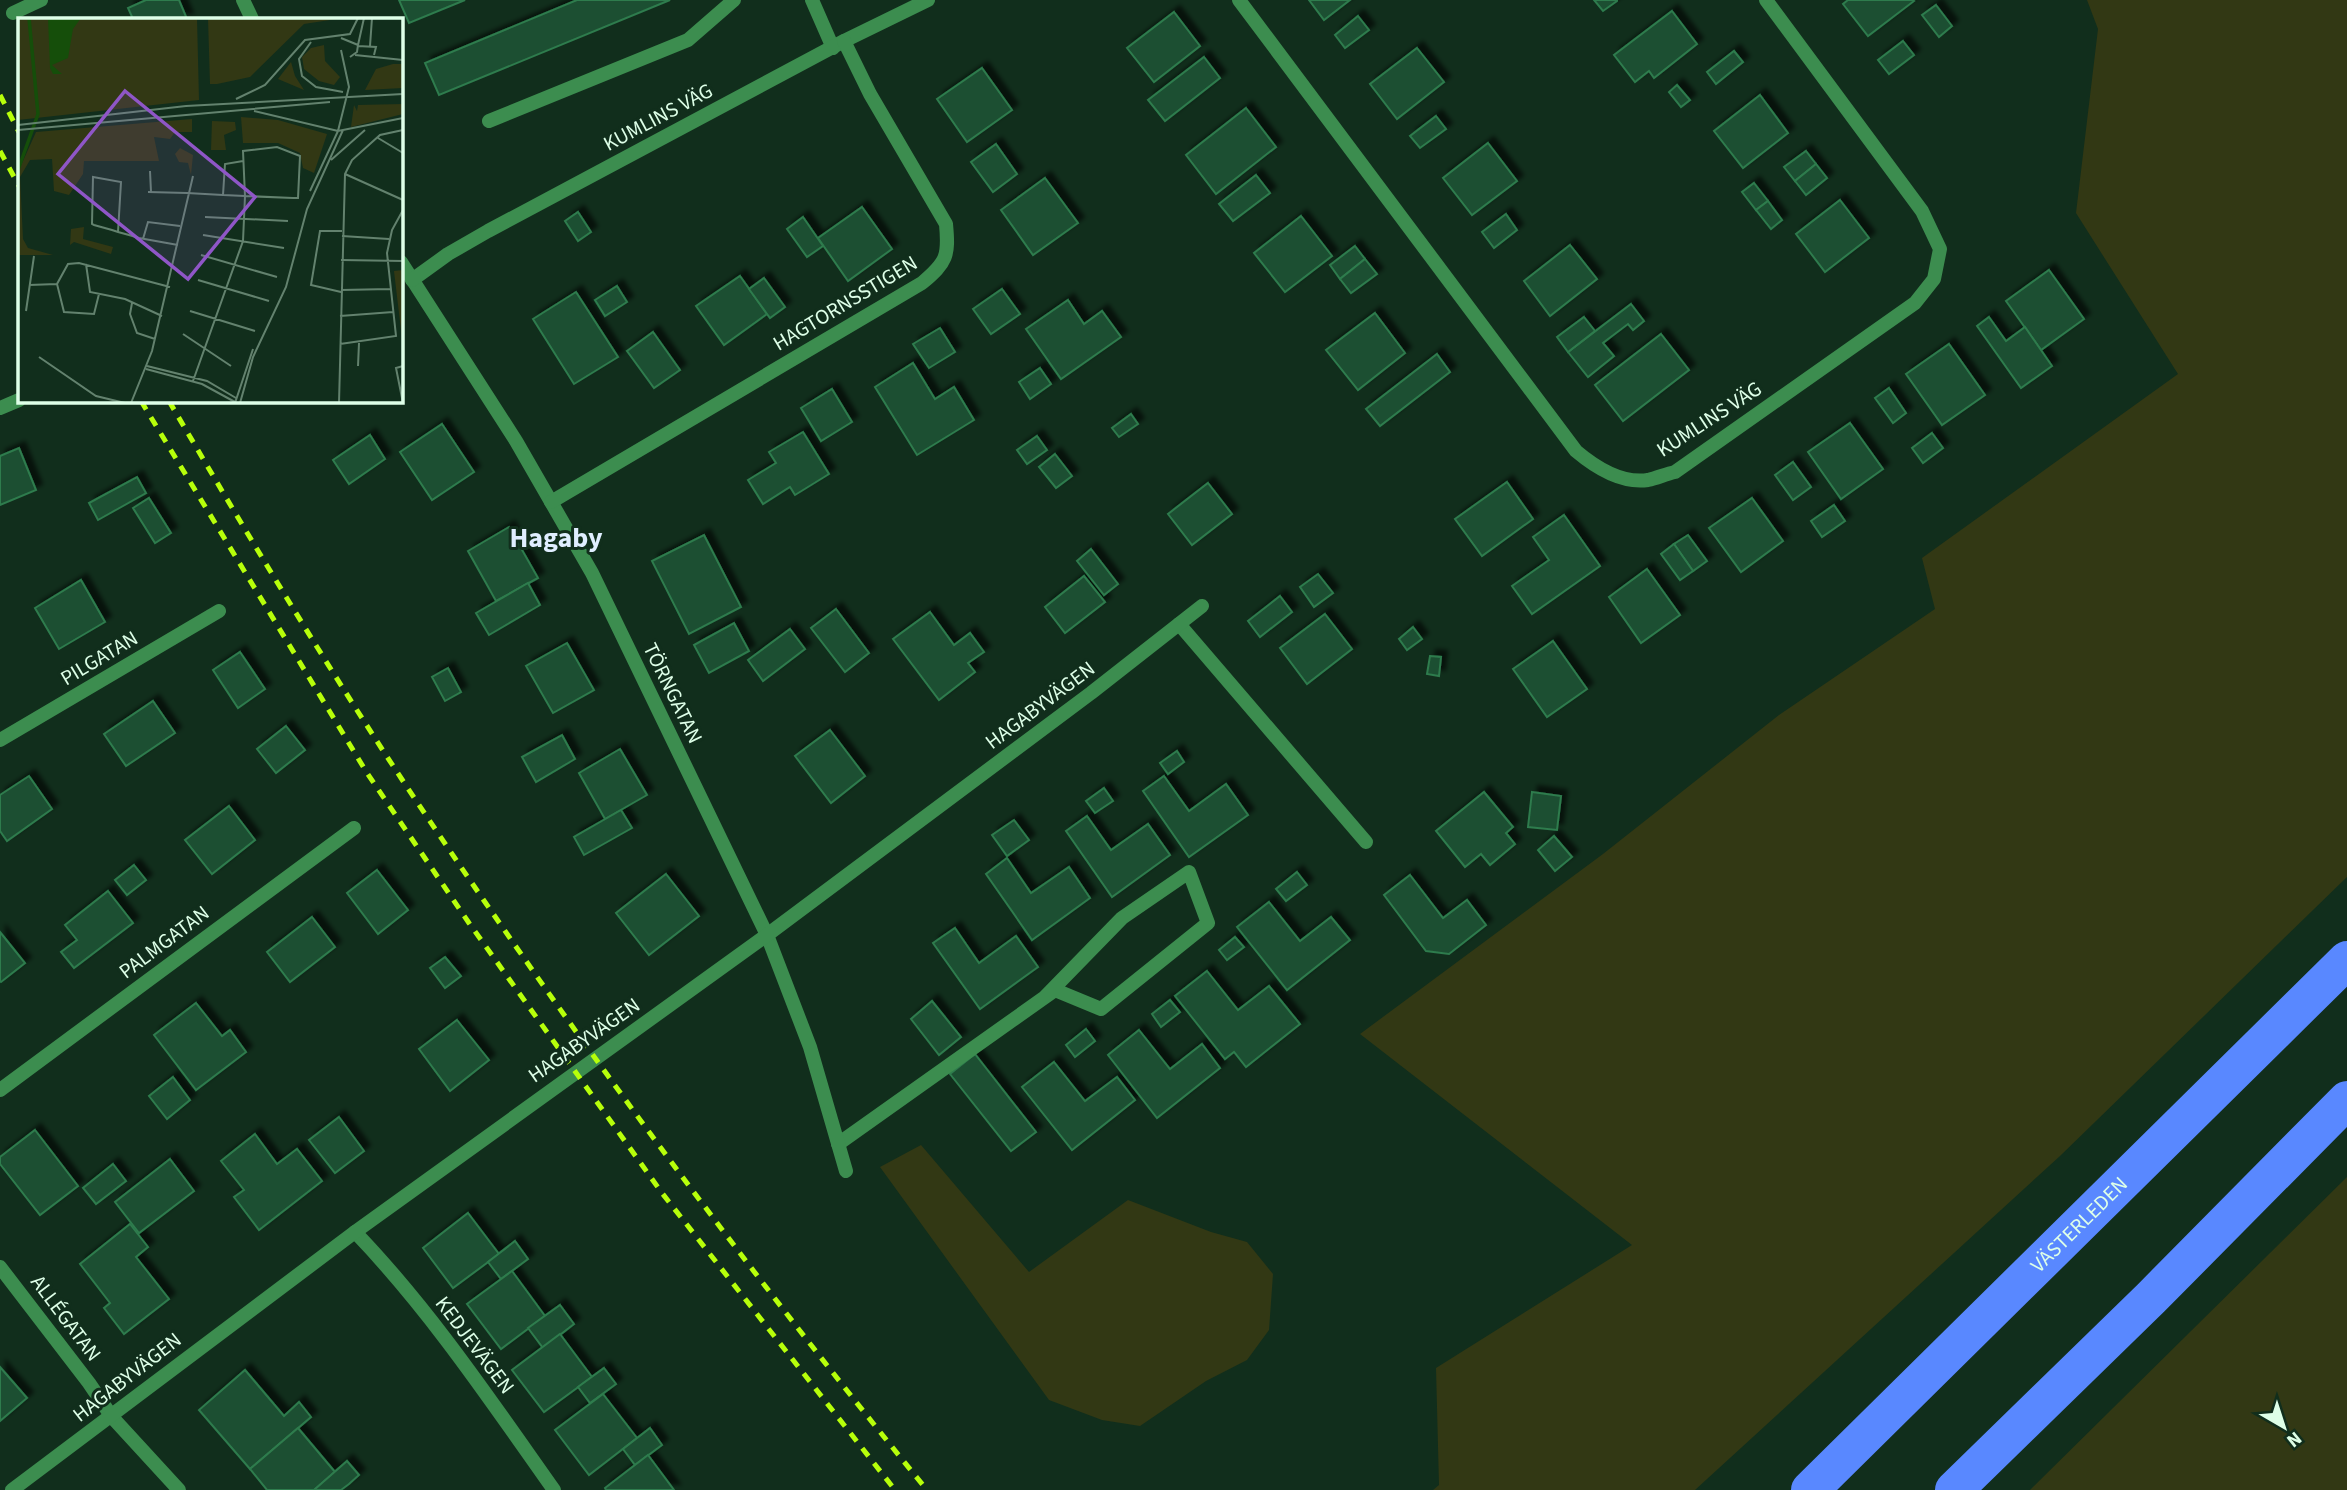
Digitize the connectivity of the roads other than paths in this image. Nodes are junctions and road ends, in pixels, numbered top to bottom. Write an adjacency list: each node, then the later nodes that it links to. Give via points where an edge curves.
1 (41, 0): 8 (street)
2 (243, 0): 9 (street)
3 (734, 0): 11 (street, via 688,40)
4 (812, 0): 10 (street)
5 (928, 0): 10 (street, KUMLINS VÄG)
6 (1239, 0): 7 (street, KUMLINS VÄG, via 1576,451 1615,476 1645,480 1675,472 1915,303 1934,279 1940,249 1922,211)
7 (1766, 0)
8 (13, 13)
9 (252, 18)
10 (838, 44): 13 (street, KUMLINS VÄG, via 488,231); 16 (street, HAGTORNSSTIGEN, via 946,224 948,247 941,267 922,283)
11 (489, 121)
12 (402, 264): 13 (street, TÖRNGATAN)
13 (412, 280): 16 (street, TÖRNGATAN)
14 (18, 400): 15 (street)
15 (0, 408)
16 (551, 502): 23 (street, TÖRNGATAN, via 592,573)
17 (1202, 606): 19 (street, HAGABYVÄGEN)
18 (219, 611): 20 (street, PILGATAN)
19 (1179, 624): 22 (street); 23 (street, HAGABYVÄGEN)
20 (0, 740)
21 (354, 828): 26 (street, PALMGATAN)
22 (1366, 842)
23 (767, 935): 28 (street, TÖRNGATAN, via 810,1047); 30 (street, HAGABYVÄGEN)
24 (2347, 960): 36 (highway, VÄSTERLEDEN)
25 (1045, 997): 25 (street, via 1055,990 1101,1009 1208,923 1189,872 1122,918); 28 (street)
26 (0, 1090)
27 (2347, 1100): 37 (highway)
28 (838, 1144): 29 (street, TÖRNGATAN)
29 (846, 1171)
30 (355, 1231): 32 (street, HAGABYVÄGEN); 35 (street, KEDJEVÄGEN, via 443,1335)
31 (0, 1267): 32 (street, ALLÉGATAN)
32 (112, 1416): 33 (street, HAGABYVÄGEN); 34 (street, ALLÉGATAN)
33 (12, 1490)
34 (179, 1490)
35 (554, 1490)
36 (1810, 1490)
37 (1954, 1490)

